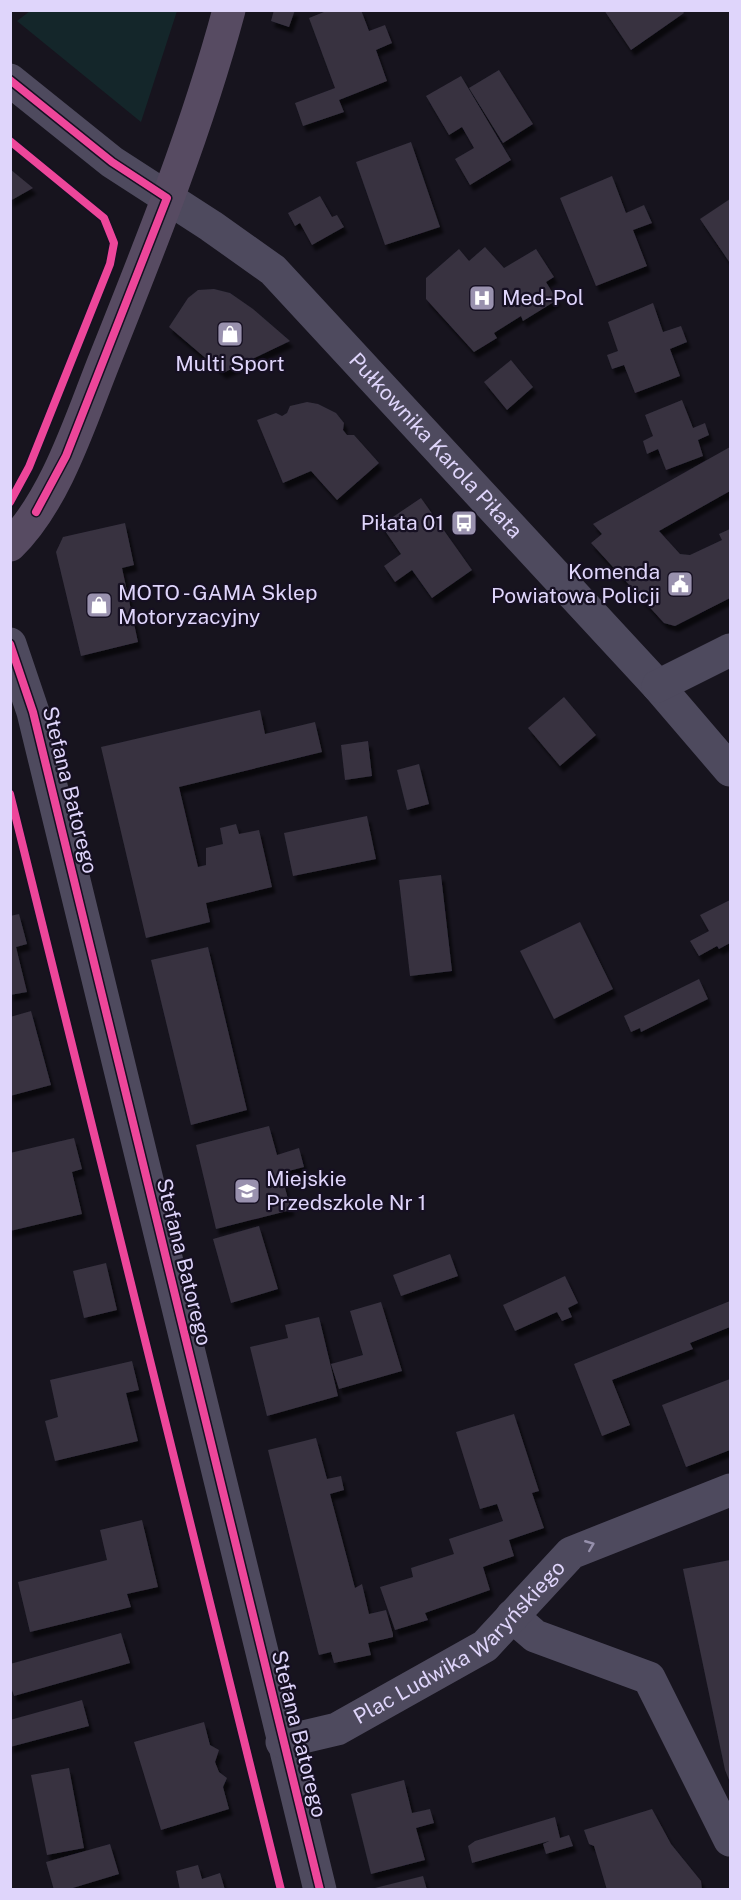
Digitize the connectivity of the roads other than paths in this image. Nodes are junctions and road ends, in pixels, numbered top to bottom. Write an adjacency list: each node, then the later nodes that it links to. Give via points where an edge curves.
1 (229, 10): 3 (main road, via 198,114)
2 (10, 80): 3 (street, Pułkownika Karola Piłata, via 112,162)
3 (167, 198): 4 (main road, via 66,456 36,512); 7 (street, Pułkownika Karola Piłata, via 273,270)
4 (10, 545)
5 (10, 644): 11 (street, Stefana Batorego, via 33,712)
6 (730, 651): 7 (street)
7 (658, 686): 8 (street, Pułkownika Karola Piłata)
8 (730, 770)
9 (730, 1490): 10 (street, Plac Ludwika Waryńskiego, one-way to 9, via 571,1553)
10 (512, 1616): 11 (street, Plac Ludwika Waryńskiego, via 485,1646 337,1729); 12 (street, via 536,1636 649,1678)
11 (282, 1742): 13 (street, Stefana Batorego)
12 (730, 1840)
13 (320, 1890)

